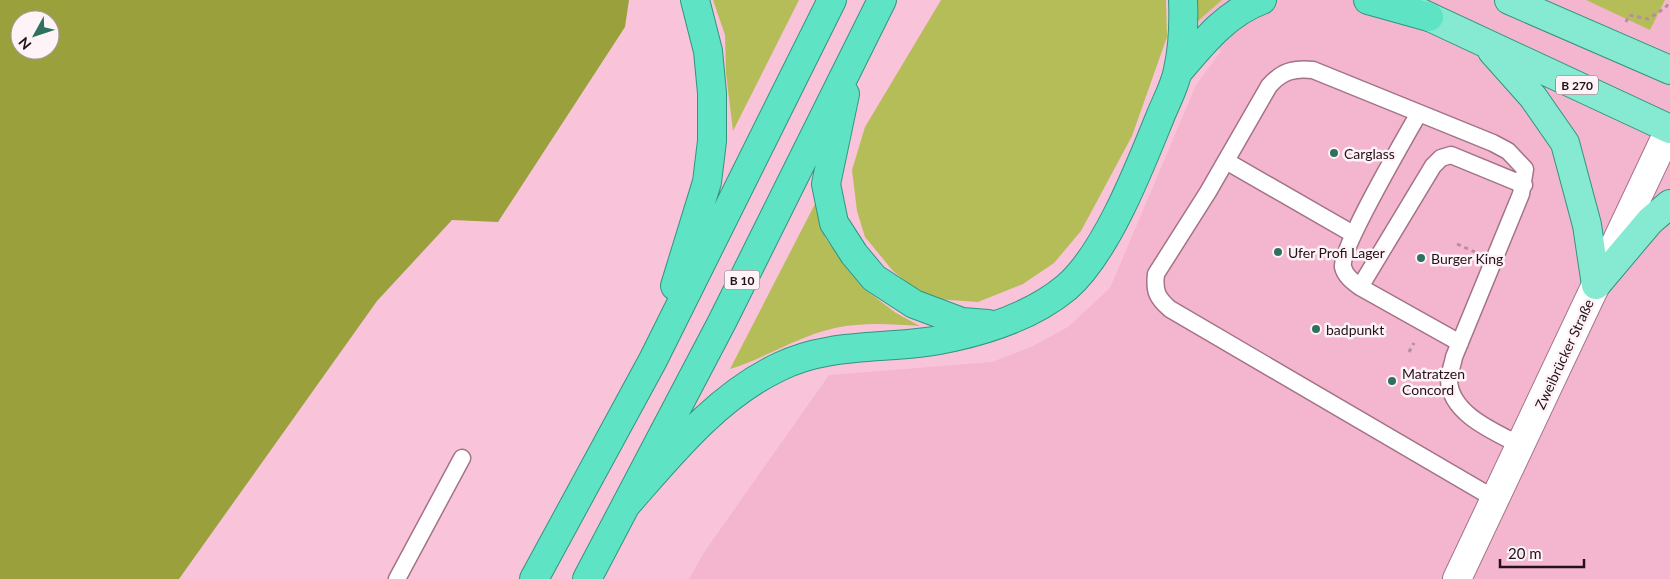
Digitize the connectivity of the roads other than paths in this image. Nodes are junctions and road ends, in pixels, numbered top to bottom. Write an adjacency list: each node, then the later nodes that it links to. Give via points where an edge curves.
1 (695, 0): 24 (highway, via 708,51 712,141 707,182)
2 (832, 0): 24 (highway)
3 (882, 0): 11 (highway, B 10)
4 (1183, 0): 13 (highway, via 1184,22)
5 (1262, 0): 13 (highway, via 1225,21)
6 (1368, 0): 9 (highway)
7 (1393, 0): 9 (main road, B 270)
8 (1509, 0): 12 (main road)
9 (1429, 17): 10 (main road, B 270)
10 (1484, 43): 15 (main road, B 270); 20 (main road, via 1533,96 1565,144 1587,225)
11 (854, 53): 22 (highway, via 826,184 834,223 874,278 914,304 962,322); 28 (highway, B 10, via 722,322)
12 (1670, 70)
13 (1178, 72): 22 (highway, via 1148,146 1112,222 1087,265 1068,286 1037,309)
14 (1419, 113): 16 (lane, via 1313,70 1296,68 1277,77 1269,86); 17 (lane, via 1508,151 1525,169); 19 (lane)
15 (1670, 128): 20 (street, Zweibrücker Straße)
16 (1226, 161): 19 (lane); 27 (lane, via 1156,274 1154,288 1160,301)
17 (1524, 184): 21 (lane, via 1451,155 1441,158 1433,166); 23 (lane)
18 (1670, 204): 20 (main road, via 1650,221)
19 (1354, 234): 21 (lane, via 1344,256 1343,268 1348,278)
20 (1596, 285): 25 (street, Zweibrücker Straße)
21 (1360, 287): 23 (lane)
22 (997, 324): 28 (highway, via 954,337 818,354 780,366 729,399 683,440)
23 (1460, 344): 25 (lane, via 1449,380 1454,398 1468,414 1489,429)
24 (653, 360): 30 (highway)
25 (1520, 445): 27 (street, Zweibrücker Straße)
26 (462, 458): 29 (lane)
27 (1495, 499): 32 (street, Zweibrücker Straße)
28 (626, 506): 31 (highway, B 10)
29 (396, 579)
30 (534, 579)
31 (587, 579)
32 (1457, 579)

